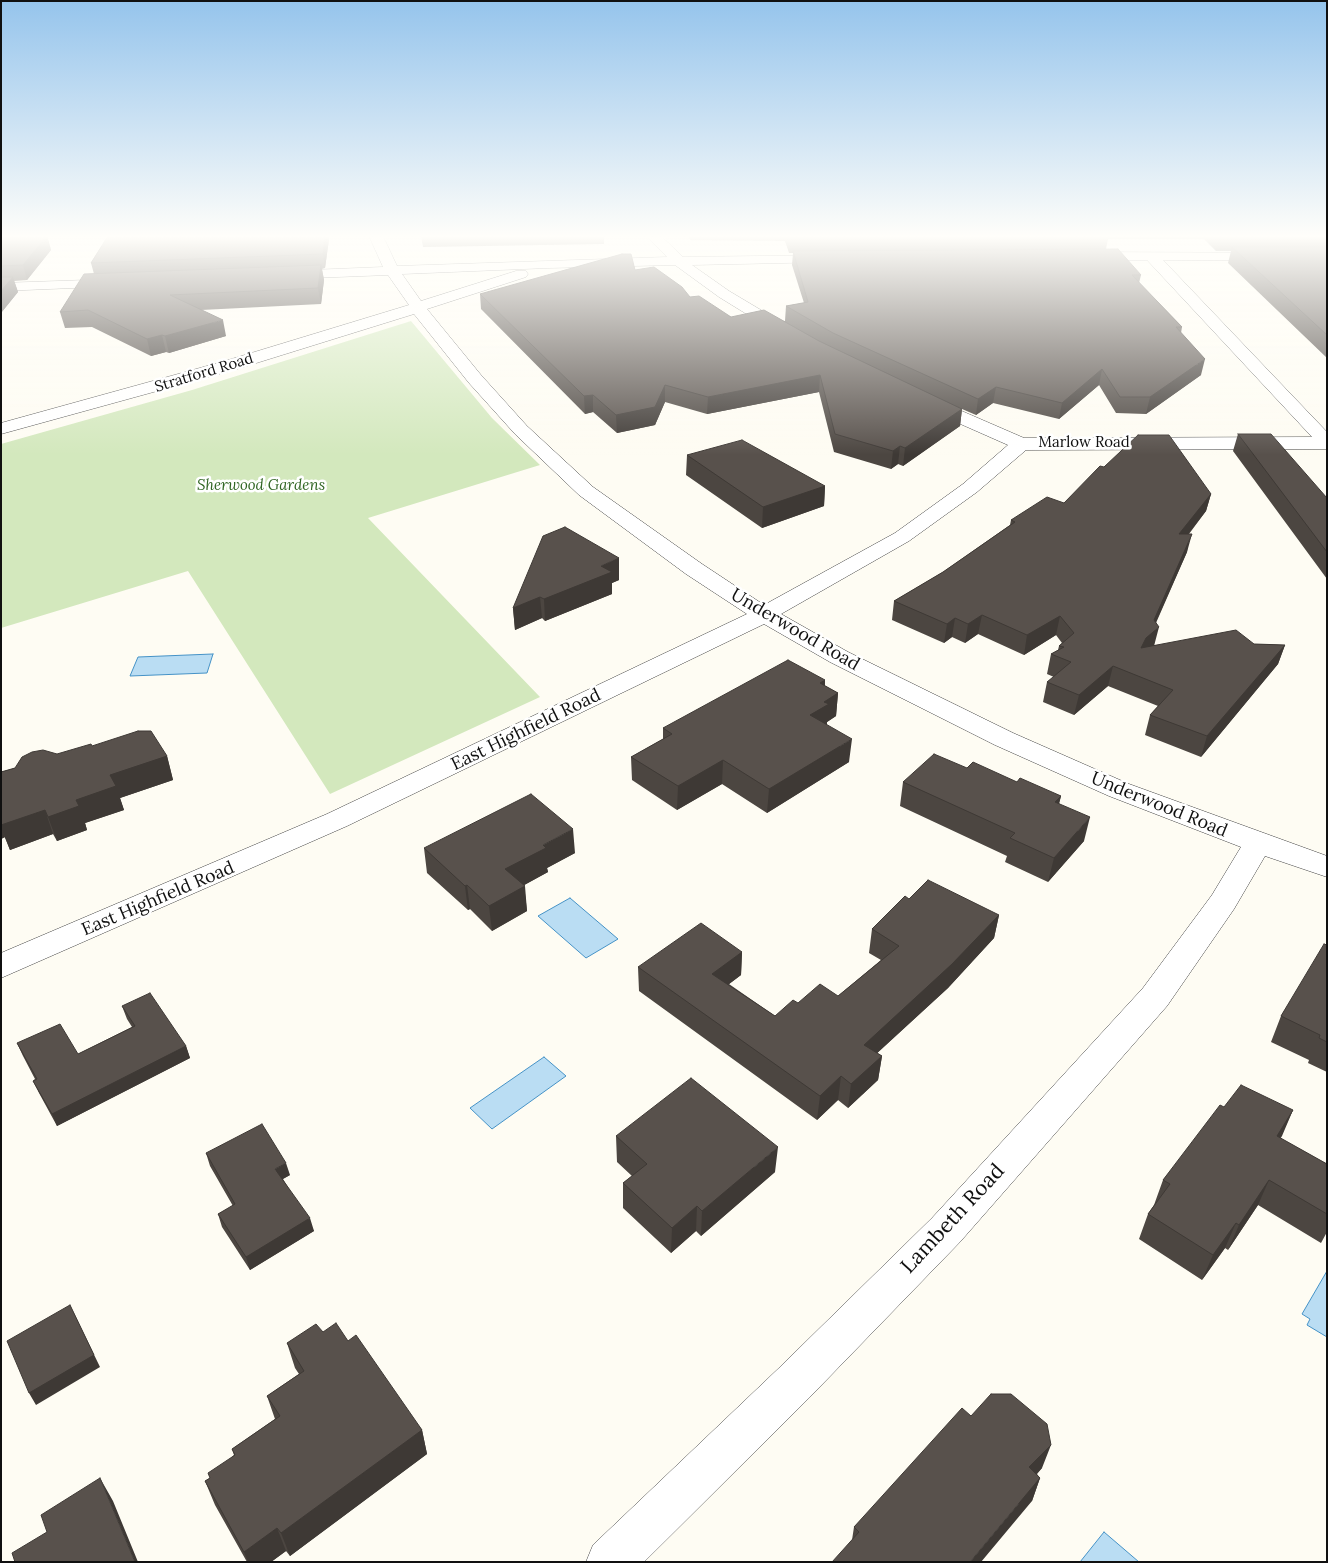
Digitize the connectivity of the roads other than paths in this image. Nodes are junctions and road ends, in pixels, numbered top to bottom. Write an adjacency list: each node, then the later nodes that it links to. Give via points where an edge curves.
1 (415, 309): 7 (street, Stratford Road, via 149,389)
2 (419, 309): 10 (street, Underwood Road, via 521,430 586,491 694,569)
3 (749, 309): 5 (street)
4 (1202, 309): 8 (street)
5 (801, 340)
6 (912, 395): 9 (street)
7 (1, 429)
8 (1327, 443): 9 (street, Marlow Road)
9 (1021, 444): 10 (street, East Highfield Road, via 970,488 902,537)
10 (764, 614): 11 (street, Underwood Road, via 839,657 1004,739 1119,790); 13 (street, East Highfield Road, via 337,820)
11 (1258, 843): 12 (street, Underwood Road); 14 (street, Lambeth Road, via 1223,902 1155,997 946,1230)
12 (1327, 867)
13 (1, 966)
14 (610, 1562)

